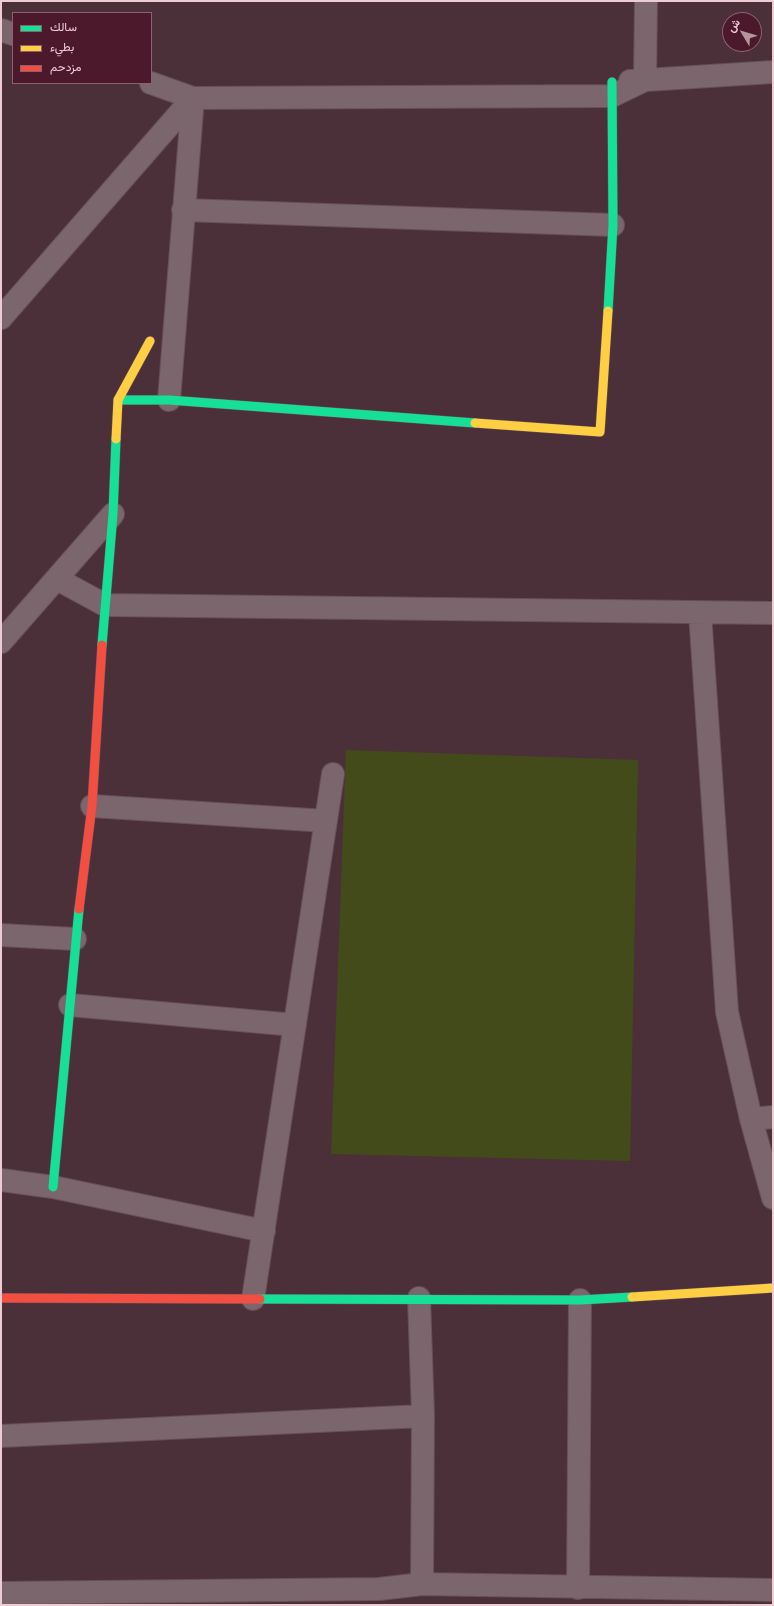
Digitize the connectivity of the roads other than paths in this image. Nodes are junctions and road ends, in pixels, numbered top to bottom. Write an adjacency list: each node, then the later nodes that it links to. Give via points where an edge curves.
1 (646, 1): 5 (street)
2 (1, 30): 3 (street)
3 (12, 34)
4 (773, 72): 5 (street)
5 (645, 80): 7 (street)
6 (152, 83): 8 (street)
7 (612, 89): 8 (street, via 571,96); 10 (street)
8 (193, 98): 9 (street); 11 (street)
9 (183, 210): 10 (street); 14 (street)
10 (613, 225): 14 (street, via 600,432)
11 (1, 318)
12 (150, 341): 13 (street)
13 (118, 400): 14 (street); 15 (street)
14 (169, 400)
15 (113, 514): 16 (street); 17 (street)
16 (57, 579): 17 (street); 20 (street)
17 (105, 604): 18 (street); 22 (street)
18 (700, 613): 19 (street); 29 (street, via 727,1012)
19 (773, 613)
20 (1, 642)
21 (333, 774): 23 (street)
22 (92, 806): 23 (street); 25 (street)
23 (326, 821): 27 (street)
24 (1, 935): 25 (street)
25 (75, 939): 26 (street)
26 (70, 1004): 27 (street); 31 (street)
27 (295, 1025): 33 (street)
28 (773, 1117): 29 (street)
29 (751, 1119): 32 (street)
30 (1, 1180): 31 (street)
31 (53, 1187): 33 (street)
32 (773, 1198)
33 (264, 1231): 37 (street)
34 (773, 1288): 38 (street)
35 (1, 1298): 37 (street)
36 (419, 1298): 37 (street); 38 (street); 39 (street)
37 (253, 1299)
38 (580, 1300): 42 (street)
39 (423, 1416): 40 (street); 41 (street)
40 (1, 1436)
41 (422, 1584): 42 (street); 45 (street)
42 (578, 1588): 43 (street)
43 (773, 1590)
44 (1, 1593): 45 (street)
45 (379, 1597)

